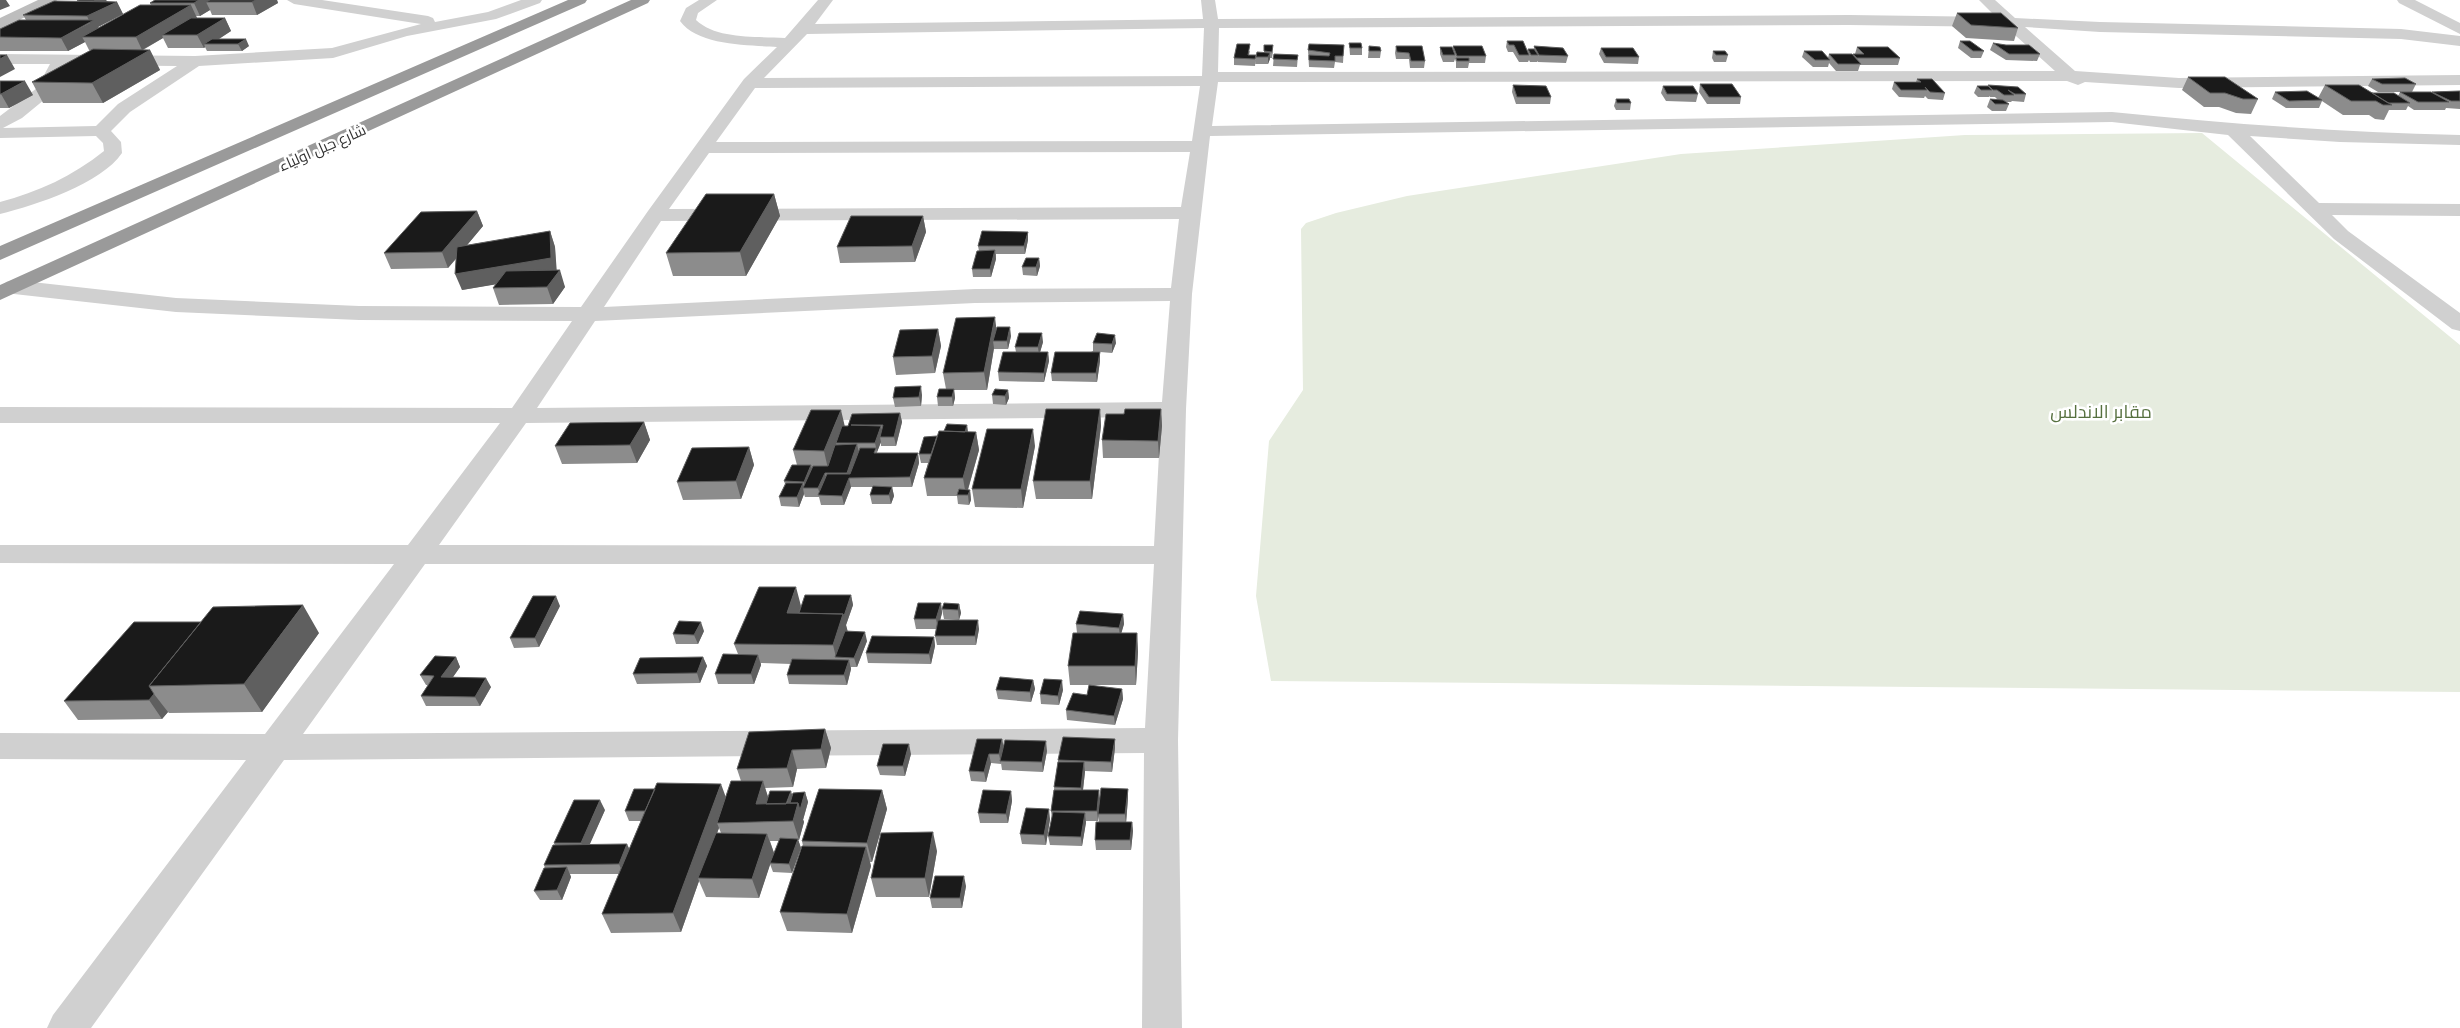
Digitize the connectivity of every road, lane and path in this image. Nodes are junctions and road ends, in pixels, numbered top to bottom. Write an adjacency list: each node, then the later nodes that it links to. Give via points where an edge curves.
1 (32, 0): 12 (street)
2 (50, 0): 16 (street)
3 (294, 0): 17 (street)
4 (535, 0): 17 (street, via 491,16)
5 (580, 0): 46 (highway, شارع جبل اولياء)
6 (643, 0): 47 (highway, شارع جبل اولياء)
7 (710, 0): 19 (street, via 691,11 688,21 696,29 713,35)
8 (826, 0): 19 (street)
9 (1986, 0): 15 (street)
10 (2404, 0): 13 (street)
11 (1210, 12): 15 (street); 19 (street); 27 (street)
12 (0, 15)
13 (2436, 17): 14 (street); 18 (street)
14 (2460, 17)
15 (2009, 22): 20 (street, via 2401,34); 26 (street)
16 (0, 24)
17 (449, 24): 25 (street, via 405,32 333,53)
18 (2460, 29)
19 (797, 36): 29 (street)
20 (2460, 41)
21 (88, 44): 23 (street)
22 (0, 59): 23 (street)
23 (62, 59): 24 (street); 30 (street)
24 (110, 60): 25 (street); 30 (street)
25 (195, 61): 36 (street, via 124,108)
26 (2070, 76): 27 (street); 28 (street, via 2178,83); 31 (street)
27 (1210, 79): 29 (street); 38 (street)
28 (2460, 80)
29 (750, 83): 40 (street)
30 (44, 91): 33 (street)
31 (2101, 94)
32 (2118, 102): 34 (street)
33 (0, 123)
34 (2200, 127): 35 (street); 38 (street, via 2112,117)
35 (2233, 130): 39 (street); 42 (street)
36 (101, 131): 37 (street); 41 (street, via 112,142 113,153 94,170 30,200)
37 (0, 133)
38 (1202, 138): 40 (street); 44 (street)
39 (2460, 140)
40 (703, 148): 45 (street)
41 (0, 208)
42 (2315, 210): 43 (street); 50 (street, via 2342,235)
43 (2460, 210)
44 (1190, 213): 45 (street); 48 (street)
45 (655, 216): 49 (street)
46 (0, 254)
47 (7, 290): 49 (street, via 176,305 359,313)
48 (1181, 294): 49 (street, via 975,296); 51 (street)
49 (590, 314): 53 (street)
50 (2460, 324)
51 (1174, 409): 53 (street); 56 (street)
52 (0, 415): 53 (street)
53 (519, 416): 55 (street)
54 (0, 554): 55 (street)
55 (418, 554): 56 (street); 59 (street)
56 (1169, 555): 57 (street)
57 (1161, 740): 59 (street); 61 (street)
58 (0, 746): 59 (street)
59 (275, 747): 60 (street)
60 (67, 1028)
61 (1162, 1028)

